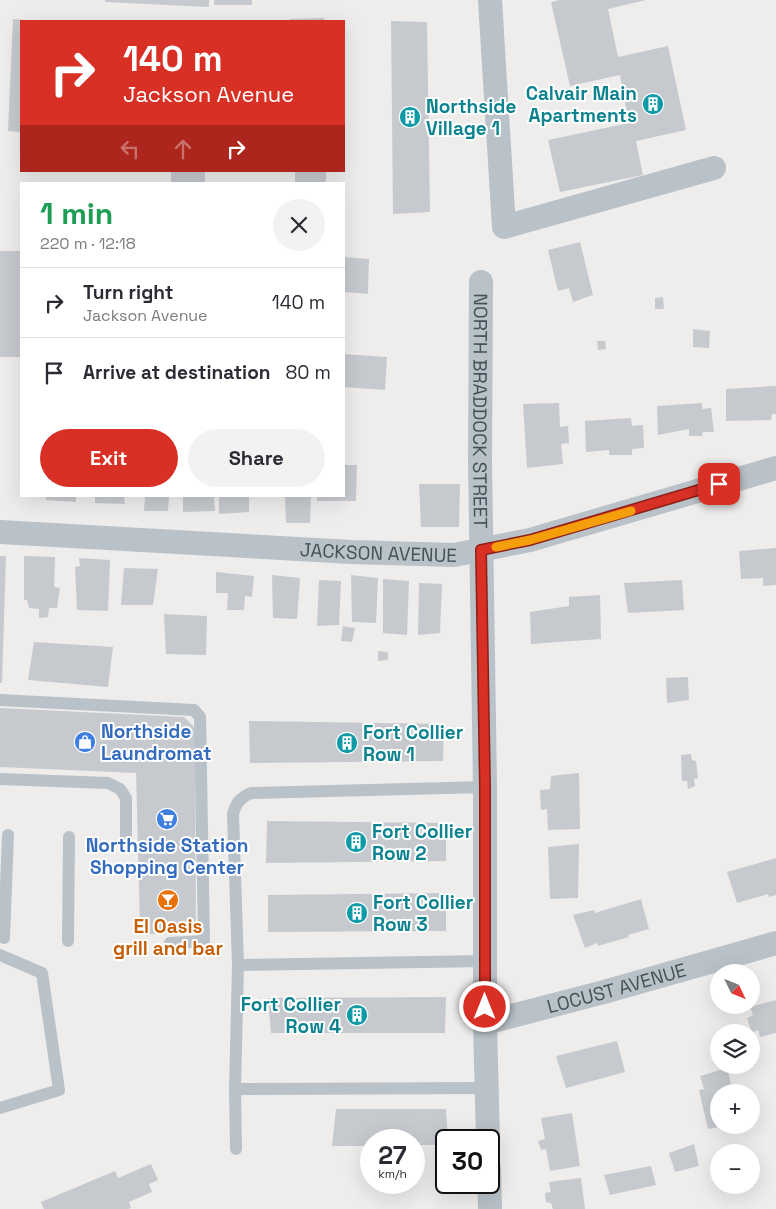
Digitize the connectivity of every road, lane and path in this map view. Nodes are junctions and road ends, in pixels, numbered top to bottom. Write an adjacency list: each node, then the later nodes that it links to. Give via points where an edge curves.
1 (490, 0): 2 (street, via 504,227)
2 (714, 168)
3 (481, 282): 6 (street, NORTH BRADDOCK STREET)
4 (776, 468): 6 (street, JACKSON AVENUE, via 530,540)
5 (0, 532): 6 (street, JACKSON AVENUE, via 351,552 454,555)
6 (481, 550): 9 (street, NORTH BRADDOCK STREET)
7 (0, 700): 15 (lane, via 194,710 200,717 204,941)
8 (0, 778): 12 (lane, via 108,783 126,798)
9 (485, 788): 18 (street, NORTH BRADDOCK STREET); 19 (lane, via 251,793 241,798 233,814)
10 (8, 835): 13 (lane)
11 (69, 837): 14 (lane)
12 (126, 839)
13 (4, 938)
14 (68, 941)
15 (170, 943)
16 (776, 943): 20 (street, LOCUST AVENUE)
17 (0, 955): 23 (lane, via 42,973 59,1090)
18 (485, 961): 19 (lane); 20 (street, NORTH BRADDOCK STREET)
19 (238, 965): 22 (lane)
20 (485, 1023): 21 (street, NORTH BRADDOCK STREET)
21 (487, 1088): 22 (lane); 24 (street, NORTH BRADDOCK STREET)
22 (235, 1089): 25 (lane)
23 (0, 1108)
24 (488, 1129)
25 (236, 1149)
26 (490, 1194): 27 (street)
27 (490, 1209)

